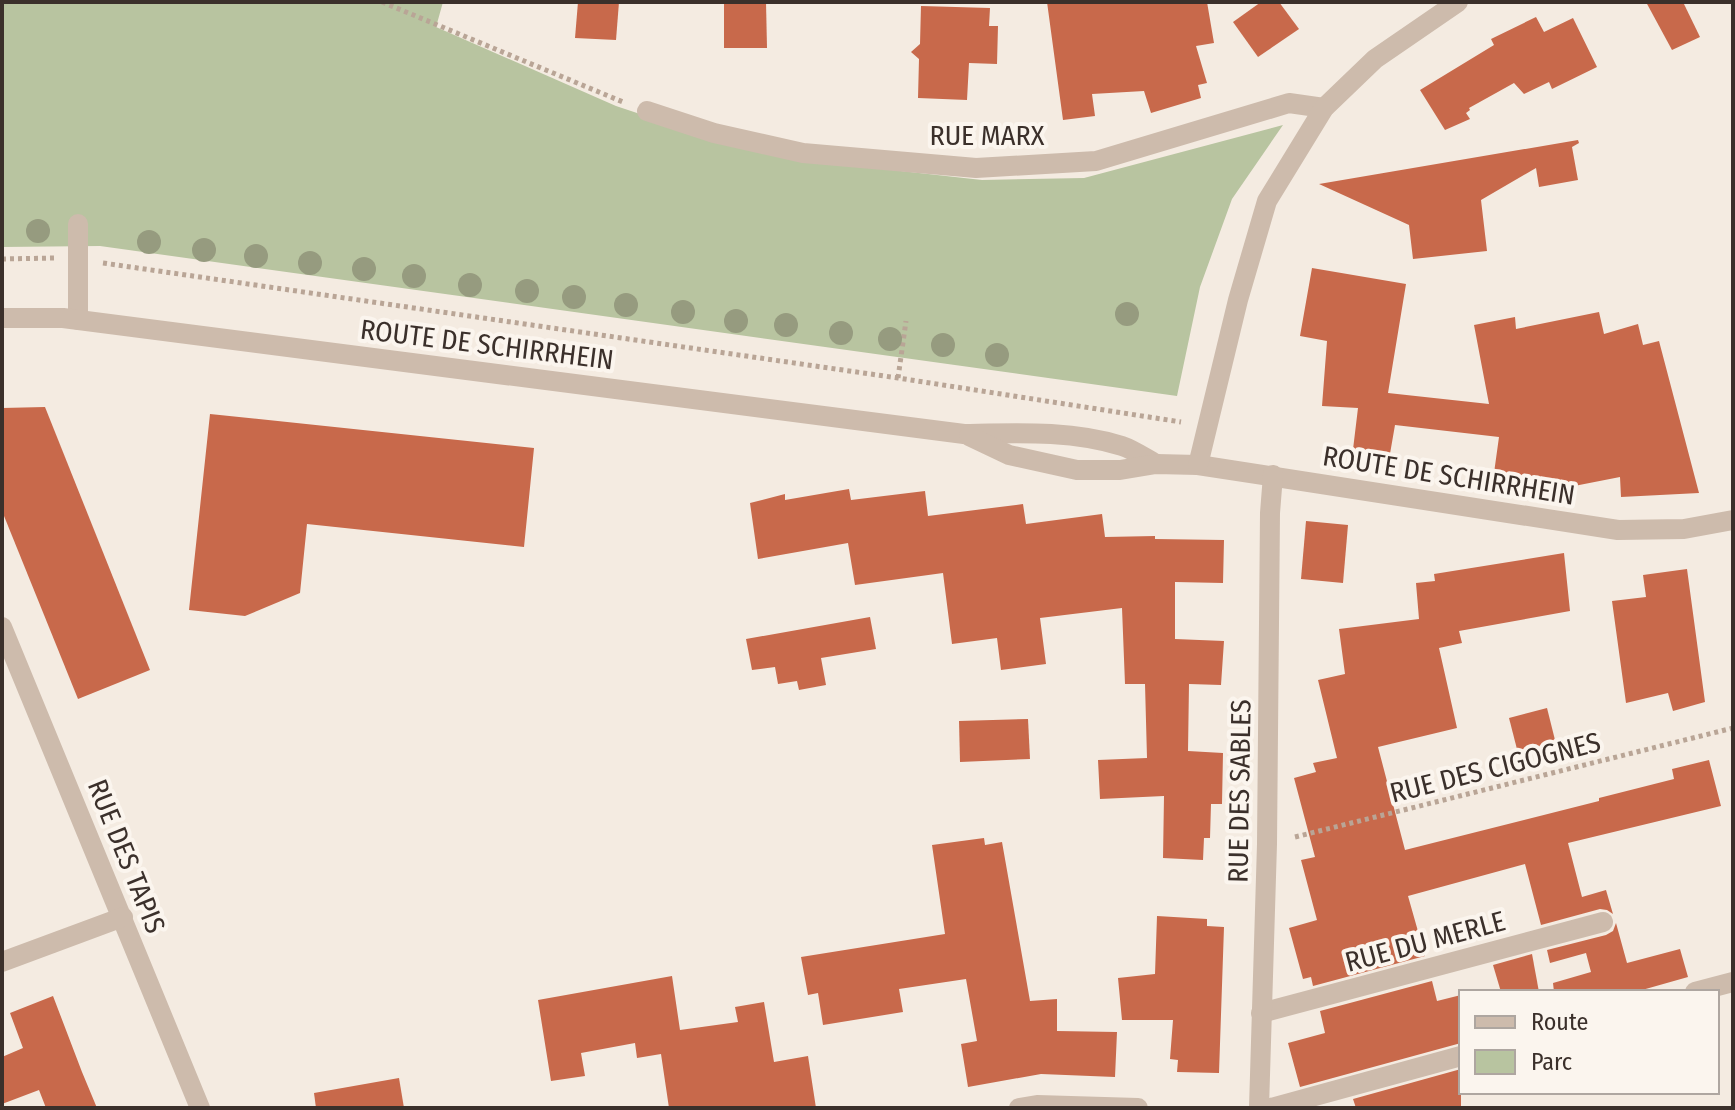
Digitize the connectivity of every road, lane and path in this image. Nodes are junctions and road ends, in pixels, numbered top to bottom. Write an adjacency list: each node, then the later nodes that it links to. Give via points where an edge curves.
1 (382, 2): 4 (path)
2 (1458, 2): 3 (street, via 1375,59)
3 (1324, 108): 4 (street, RUE MARX, via 1289,103 1096,161 976,168 803,153); 12 (street, via 1267,201)
4 (647, 111)
5 (78, 224): 7 (street)
6 (2, 259): 7 (path)
7 (78, 259): 9 (street); 11 (path)
8 (2, 318): 9 (street, ROUTE DE SCHIRRHEIN)
9 (78, 320): 13 (street, ROUTE DE SCHIRRHEIN)
10 (906, 321): 11 (path)
11 (898, 378): 12 (path)
12 (1206, 427): 15 (street)
13 (964, 434): 14 (street, ROUTE DE SCHIRRHEIN, via 1078,437 1124,447); 14 (street, ROUTE DE SCHIRRHEIN, via 1009,455 1077,470)
14 (1156, 464): 15 (street, ROUTE DE SCHIRRHEIN)
15 (1198, 465): 16 (street, ROUTE DE SCHIRRHEIN)
16 (1273, 475): 17 (street, ROUTE DE SCHIRRHEIN, via 1618,530 1684,529); 20 (street, RUE DES SABLES)
17 (1733, 520)
18 (3, 631): 21 (street, RUE DES TAPIS)
19 (1733, 728): 20 (path, RUE DES CIGOGNES)
20 (1267, 844): 26 (street, RUE DES SABLES)
21 (123, 917): 23 (street); 28 (street, RUE DES TAPIS)
22 (1603, 922): 26 (street, RUE DU MERLE)
23 (2, 962)
24 (1733, 982): 25 (street)
25 (1703, 990)
26 (1261, 1013): 31 (street, RUE DES SABLES)
27 (1459, 1057): 32 (street)
28 (200, 1108)
29 (1019, 1108): 30 (street)
30 (1138, 1108)
31 (1259, 1108)
32 (1271, 1108)

